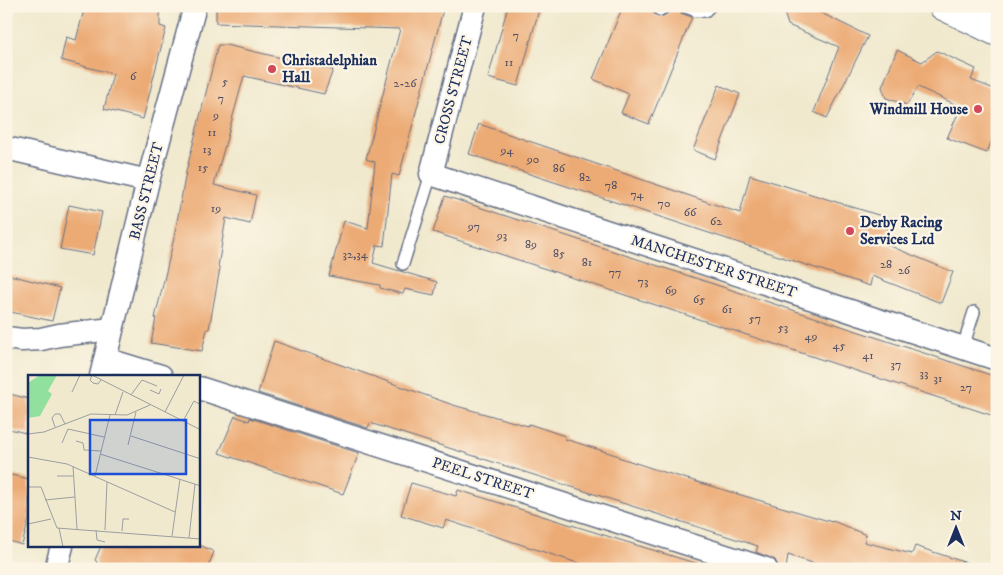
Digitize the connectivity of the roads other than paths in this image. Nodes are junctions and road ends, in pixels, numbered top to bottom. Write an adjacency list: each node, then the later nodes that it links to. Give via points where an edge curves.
1 (195, 6): 9 (street, BASS STREET)
2 (475, 6): 8 (street, CROSS STREET)
3 (683, 6): 4 (lane, via 697,11 705,11)
4 (710, 6)
5 (943, 6): 6 (main road)
6 (987, 21)
7 (6, 148): 9 (street)
8 (431, 174): 10 (lane); 14 (street, MANCHESTER STREET)
9 (148, 181): 12 (street, BASS STREET)
10 (403, 264)
11 (974, 312): 14 (lane)
12 (112, 329): 13 (street, via 41,339); 16 (street, BASS STREET)
13 (6, 338)
14 (963, 347): 15 (street, MANCHESTER STREET)
15 (997, 359)
16 (103, 368): 17 (street)
17 (153, 375)
18 (200, 388): 21 (street, PEEL STREET)
19 (61, 548): 20 (street)
20 (56, 569)
21 (766, 569)

